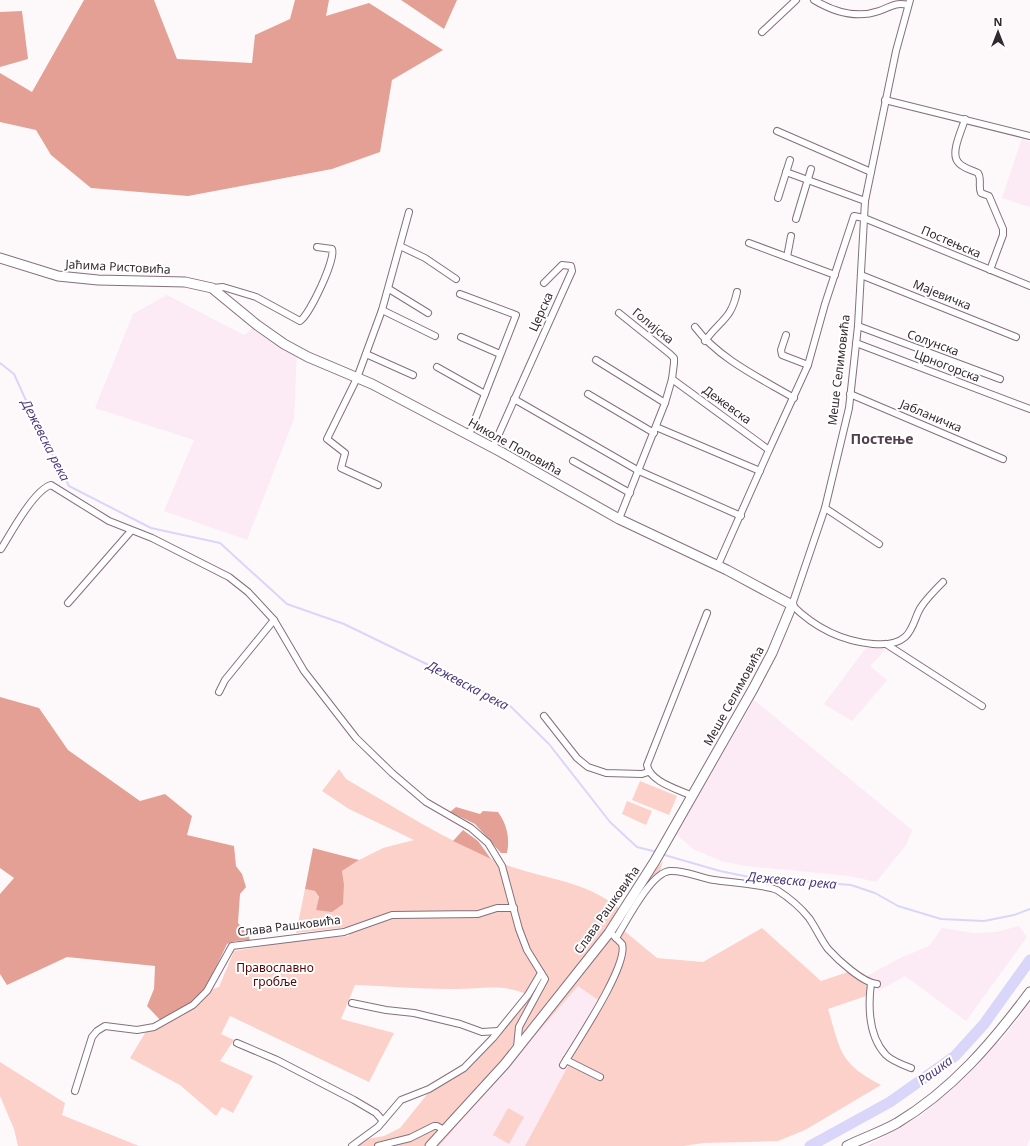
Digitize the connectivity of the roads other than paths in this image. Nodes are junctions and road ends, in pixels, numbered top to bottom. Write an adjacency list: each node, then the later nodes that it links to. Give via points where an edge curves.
1 (796, 0): 4 (street)
2 (814, 0): 3 (street, Меше Селимовића, via 829,9 863,16 898,3)
3 (909, 2): 5 (street, Меше Селимовића)
4 (762, 32)
5 (885, 100): 6 (street); 12 (street, Меше Селимовића)
6 (965, 119): 8 (street); 25 (street, via 956,144 955,157 958,164 978,173 981,193 989,196 1004,229)
7 (777, 131): 12 (street)
8 (1030, 136)
9 (790, 160): 11 (street)
10 (811, 169): 13 (street)
11 (786, 172): 13 (street); 14 (street)
12 (872, 172): 15 (street, Меше Селимовића)
13 (808, 180): 15 (street); 18 (street)
14 (778, 198)
15 (865, 201): 17 (street, Меше Селимовића)
16 (409, 212): 21 (street)
17 (864, 218): 25 (street, Постењска); 26 (street, via 856,215 853,217); 27 (street, Меше Селимовића)
18 (796, 219)
19 (791, 236): 24 (street)
20 (749, 243): 24 (street)
21 (400, 246): 28 (street); 32 (street)
22 (317, 247): 31 (street, Јаћима Ристовића, via 332,249 332,256 318,292 300,321 256,298 223,287)
23 (0, 258): 31 (main road, Јаћима Ристовића, via 58,276 98,280 185,282)
24 (787, 258): 26 (street)
25 (990, 270): 30 (street, Постењска)
26 (835, 275): 49 (street)
27 (860, 275): 38 (street, Меше Селимовића); 43 (street, Мајевичка)
28 (456, 278)
29 (544, 283): 59 (street, Церска, via 562,265 571,266 572,271)
30 (1030, 286)
31 (212, 288): 52 (main road, Јаћима Ристовића, via 284,344)
32 (389, 289): 35 (street); 36 (street)
33 (737, 292): 44 (street, via 729,315)
34 (460, 294): 47 (street, via 516,315)
35 (382, 310): 41 (street); 46 (street)
36 (428, 313)
37 (619, 313): 53 (street, Голијска, via 674,358)
38 (858, 326): 45 (street, Меше Селимовића); 54 (street, Солунска)
39 (695, 327): 44 (street)
40 (786, 335): 49 (street, via 782,355)
41 (435, 336)
42 (461, 337): 47 (street)
43 (1016, 337)
44 (705, 341): 58 (street)
45 (856, 343): 57 (street, Меше Селимовића); 61 (street, Црногорска)
46 (366, 354): 51 (street); 52 (street)
47 (500, 354): 55 (street)
48 (596, 360): 60 (street)
49 (808, 365): 58 (street)
50 (437, 367): 55 (street)
51 (413, 375)
52 (357, 378): 63 (main road, Николе Поповића); 70 (street, via 326,439 345,453 341,468)
53 (672, 379): 60 (street, Голијска); 65 (street, Дежевска)
54 (1000, 379)
55 (485, 394): 63 (street)
56 (588, 394): 62 (street)
57 (850, 394): 66 (street, Јабланичка); 72 (street, Меше Селимовића)
58 (794, 398): 65 (street)
59 (514, 399): 64 (street, Церска); 68 (street)
60 (665, 403): 62 (street, Голијска)
61 (1030, 409)
62 (655, 430): 68 (street, Голијска); 69 (street)
63 (469, 435): 64 (main road, Николе Поповића)
64 (493, 447): 74 (main road, Николе Поповића)
65 (769, 450): 69 (street)
66 (1003, 459)
67 (574, 462): 71 (street)
68 (639, 471): 71 (street, Голијска); 73 (street)
69 (760, 471): 73 (street)
70 (378, 485)
71 (630, 493): 74 (street, Голијска)
72 (825, 508): 76 (street); 81 (street, Меше Селимовића)
73 (741, 516): 78 (street)
74 (619, 519): 78 (main road, Николе Поповића)
75 (131, 531): 77 (street, via 109,521 51,485 32,501); 80 (street); 83 (street, via 152,538 229,577 248,592)
76 (880, 544)
77 (1, 549)
78 (718, 565): 81 (main road, Николе Поповића)
79 (943, 582): 84 (street, via 922,605 910,632 904,638)
80 (68, 603)
81 (792, 605): 84 (street, via 810,621 844,640); 89 (main road, Меше Селимовића, via 772,653)
82 (707, 613): 88 (street, via 647,765)
83 (274, 620): 85 (street, via 225,680); 91 (street, via 304,671 356,738 426,802 471,828 488,843 502,866)
84 (886, 644): 86 (street)
85 (219, 692)
86 (982, 706)
87 (544, 716): 88 (street, via 577,758 588,767 610,774)
88 (648, 772): 89 (street)
89 (692, 796): 90 (main road, Меше Селимовића)
90 (669, 837): 92 (main road, Слава Рашковића)
91 (514, 908): 93 (street, via 527,950); 101 (street, Слава Рашковића, via 497,908 478,914 392,914 344,932 232,946 207,991 193,1005 154,1027 137,1030 105,1026 97,1031 92,1037)
92 (612, 935): 98 (main road, Слава Рашковића); 99 (street, Слава Рашковића, via 659,875 666,871 679,871 703,878 777,890 808,917 828,949 863,979 874,984 869,1012 877,1039 885,1054); 100 (street, Слава Рашковића, via 623,947 622,959 602,1001 565,1063)
93 (541, 973): 96 (street, via 528,995); 98 (street, via 545,979 519,1027)
94 (1030, 992): 107 (main road, via 1000,1033 969,1066 940,1091 896,1123)
95 (352, 1003): 96 (street, via 414,1013 482,1032)
96 (498, 1032): 102 (street, via 460,1071 429,1089 401,1100)
97 (237, 1043): 102 (street, via 277,1060 354,1100 376,1113)
98 (517, 1047): 103 (main road, Слава Рашковића, via 486,1086)
99 (911, 1068)
100 (600, 1077)
101 (75, 1091)
102 (383, 1121): 104 (street)
103 (444, 1130): 105 (street, via 434,1126 410,1138); 106 (main road, Слава Рашковића)
104 (352, 1146)
105 (378, 1146)
106 (430, 1146)
107 (847, 1146)

